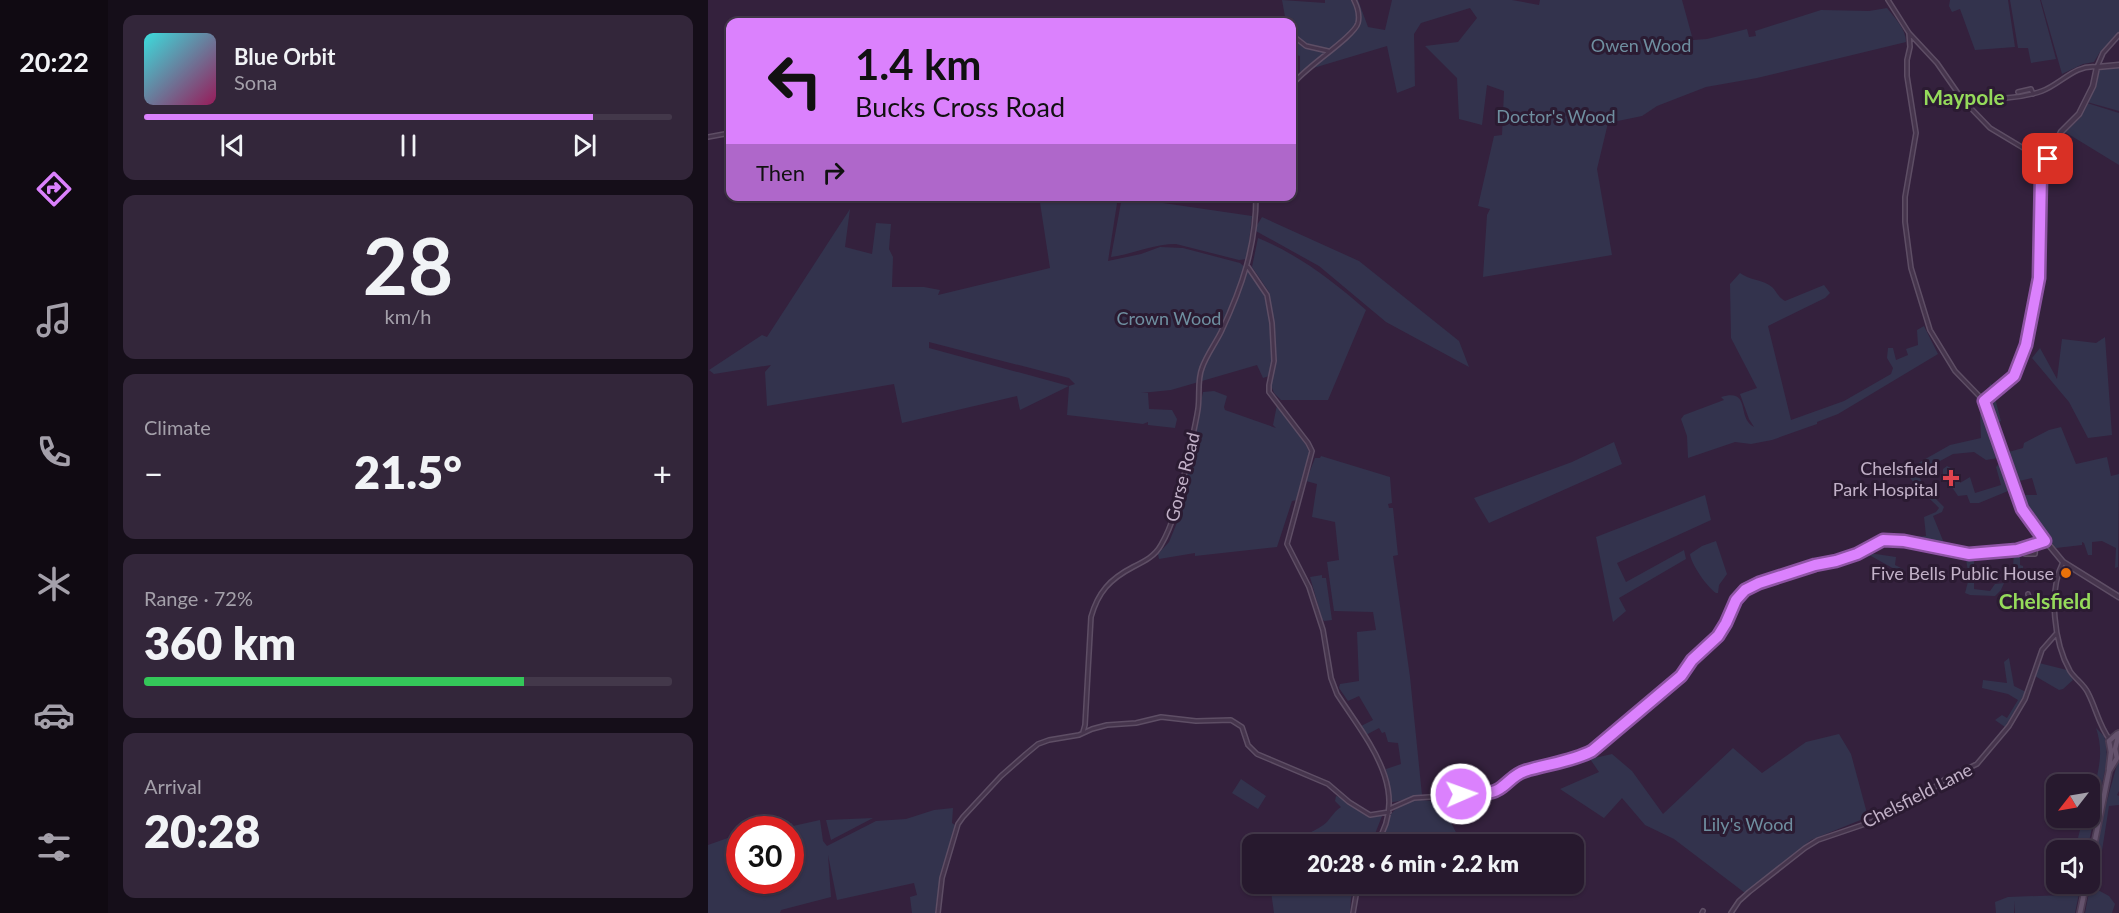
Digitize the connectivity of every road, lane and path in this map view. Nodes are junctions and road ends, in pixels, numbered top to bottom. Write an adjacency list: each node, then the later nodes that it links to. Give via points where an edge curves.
1 (1354, 0): 6 (street, via 1359,10 1358,25)
2 (1888, 0): 3 (street)
3 (1909, 33): 12 (street, via 1937,63); 18 (street, via 1907,76 1916,133 1905,197 1911,268 1930,330 1955,371)
4 (2119, 35): 8 (street)
5 (1296, 38): 6 (street, via 1306,46)
6 (1328, 51): 9 (street)
7 (2119, 65): 8 (street)
8 (2097, 67): 11 (street, via 2079,69); 15 (street, via 2093,86 2079,114 2061,132)
9 (1296, 79)
10 (2018, 92): 11 (street, via 2031,89)
11 (2033, 94): 12 (street)
12 (1962, 99): 15 (street, via 1990,128 2025,149)
13 (726, 134): 14 (street)
14 (708, 137)
15 (2041, 174): 18 (street, via 2039,278 2026,345 2014,376)
16 (1256, 201): 17 (street, Gorse Road)
17 (1248, 267): 27 (street, Gorse Road, via 1202,368 1180,496 1169,529 1152,557 1119,575 1095,604); 34 (street, via 1267,296 1272,323 1274,361 1269,392 1312,451 1287,544 1309,587 1323,630 1333,685 1384,772)
18 (1984, 401): 19 (street, via 2022,509)
19 (2045, 541): 20 (street); 22 (street)
20 (2036, 545): 21 (street, via 2035,554); 34 (street, via 1969,554 1883,540 1857,554 1759,583 1736,600 1718,636 1681,676 1592,751 1515,775 1490,793 1414,798)
21 (2025, 554)
22 (2063, 562): 24 (street); 25 (street)
23 (2028, 594): 25 (street, via 2036,605)
24 (2119, 597)
25 (2055, 608): 26 (street)
26 (2056, 634): 31 (street, via 2069,669 2088,692); 41 (street, Chelsfield Lane, via 2042,650 2025,699 2009,726 1977,764 1874,821 1804,848 1744,896)
27 (1085, 726): 28 (street); 30 (street, Gorse Road)
28 (1092, 729): 30 (street); 34 (street, via 1161,717 1231,720 1242,727 1248,745 1257,754 1328,784 1370,815)
29 (2119, 733): 31 (main road); 32 (main road)
30 (1082, 734): 39 (street, via 1038,744 963,817 942,878)
31 (2110, 741): 32 (main road, via 2113,746); 33 (main road)
32 (2116, 743): 33 (main road)
33 (2115, 759): 36 (main road)
34 (1389, 811): 35 (street)
35 (1381, 834)
36 (2095, 840)
37 (1356, 894): 40 (street)
38 (2084, 894): 42 (main road)
39 (938, 913)
40 (1353, 913)
41 (1731, 913)
42 (2080, 913)

